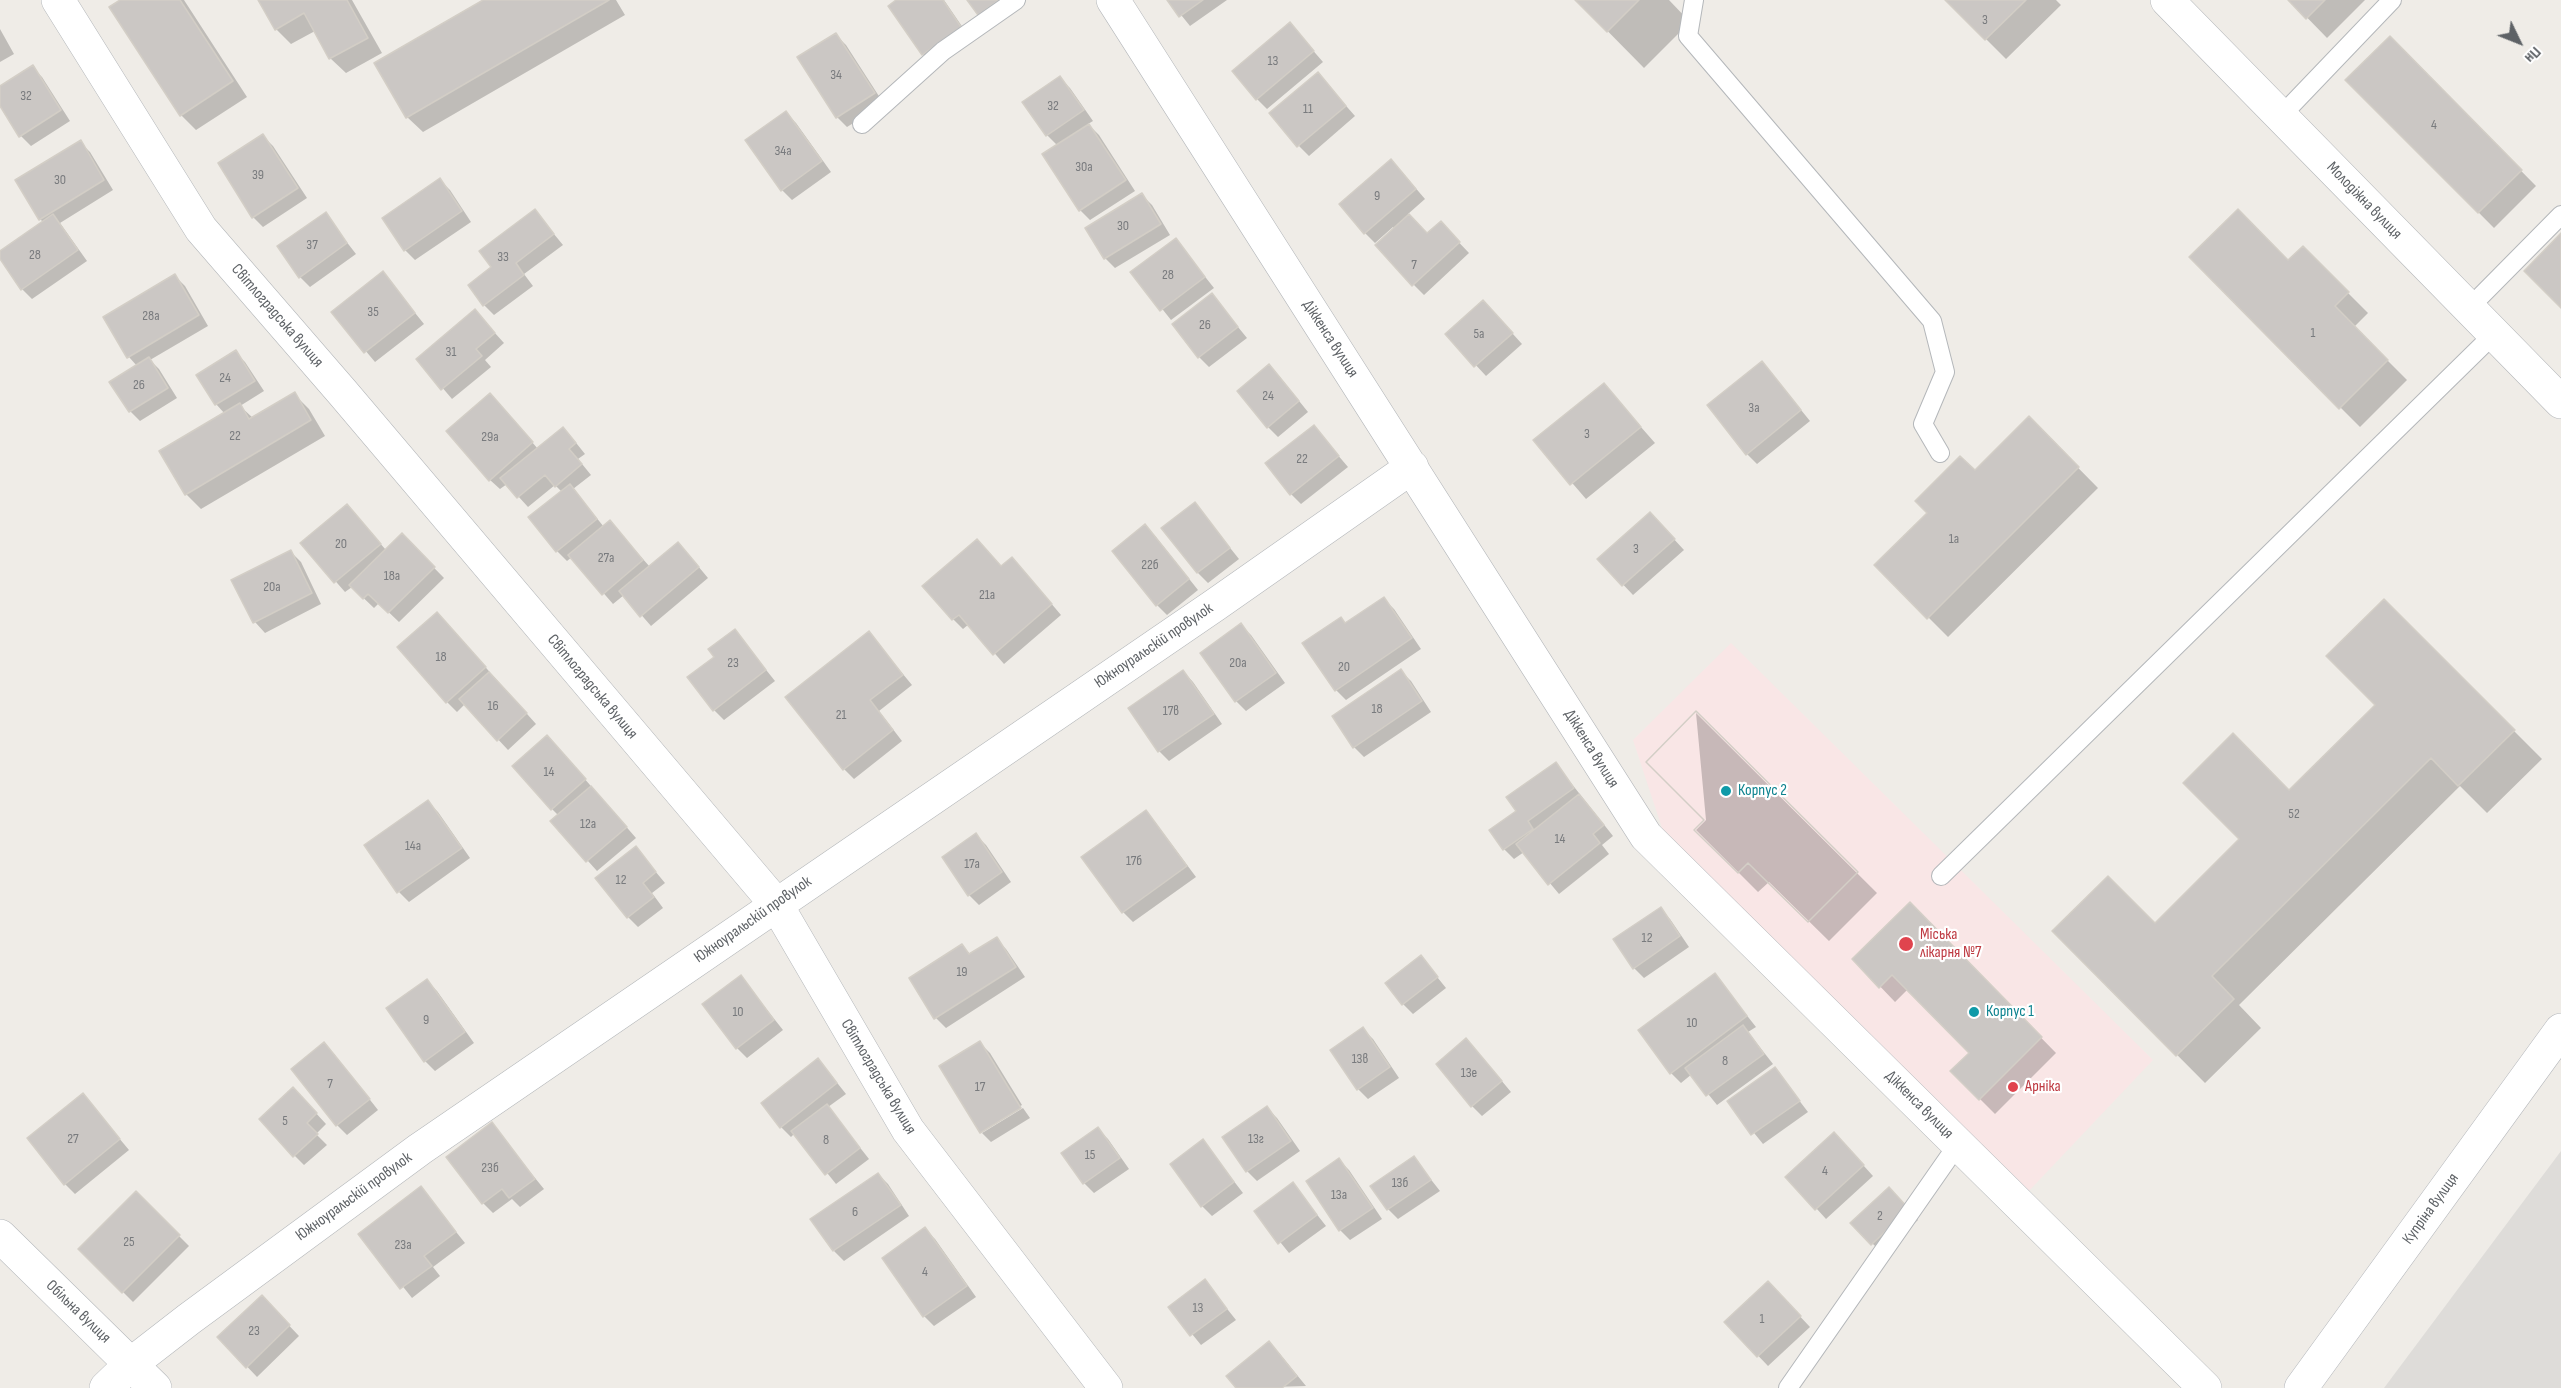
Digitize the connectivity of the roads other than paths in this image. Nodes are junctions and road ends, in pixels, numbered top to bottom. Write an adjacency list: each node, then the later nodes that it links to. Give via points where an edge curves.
1 (58, 0): 16 (street, Світлоградська вулиця, via 201,229)
2 (1016, 0): 8 (lane, via 943,51)
3 (1113, 0): 14 (street, Діккенса вулиця)
4 (1694, 0): 13 (lane, via 1688,36 1932,321 1945,372 1923,424)
5 (2167, 0): 7 (street, Молодіжна вулиця)
6 (2392, 0): 7 (lane)
7 (2281, 116): 10 (street, Молодіжна вулиця)
8 (862, 124)
9 (2561, 215): 10 (lane)
10 (2469, 308): 11 (street, Молодіжна вулиця)
11 (2494, 334): 12 (street, Молодіжна вулиця); 15 (lane)
12 (2561, 402)
13 (1940, 453)
14 (1412, 467): 16 (street, Южноуральскій провулок); 18 (street, Діккенса вулиця, via 1646,836)
15 (1941, 876)
16 (776, 904): 20 (street, Южноуральскій провулок, via 420,1149); 23 (street, Світлоградська вулиця, via 908,1130)
17 (2561, 1030): 26 (street, Купріна вулиця)
18 (1958, 1144): 24 (lane); 25 (street, Діккенса вулиця)
19 (0, 1236): 20 (street, Обільна вулиця)
20 (131, 1364): 21 (street, Южноуральскій провулок); 22 (street, Обільна вулиця)
21 (106, 1388)
22 (155, 1388)
23 (1106, 1388)
24 (1788, 1388)
25 (2205, 1388)
26 (2301, 1388)

